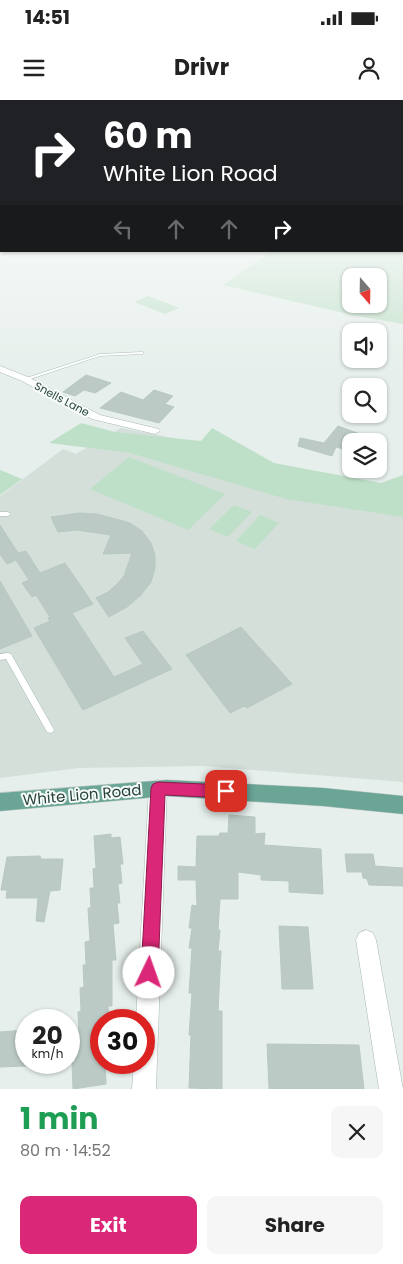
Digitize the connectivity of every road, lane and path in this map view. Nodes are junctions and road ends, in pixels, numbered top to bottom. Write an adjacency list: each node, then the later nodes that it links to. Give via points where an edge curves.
1 (141, 353): 3 (lane, via 100,355)
2 (0, 370): 3 (street, Snells Lane)
3 (25, 379): 4 (street, Snells Lane, via 96,417)
4 (155, 430)
5 (0, 514): 6 (lane)
6 (8, 514)
7 (0, 657): 8 (lane, via 8,656)
8 (50, 730)
9 (158, 788): 10 (main road, White Lion Road); 11 (main road, White Lion Road); 13 (street)
10 (0, 802)
11 (403, 805)
12 (366, 940): 14 (street)
13 (144, 1089)
14 (391, 1089)

